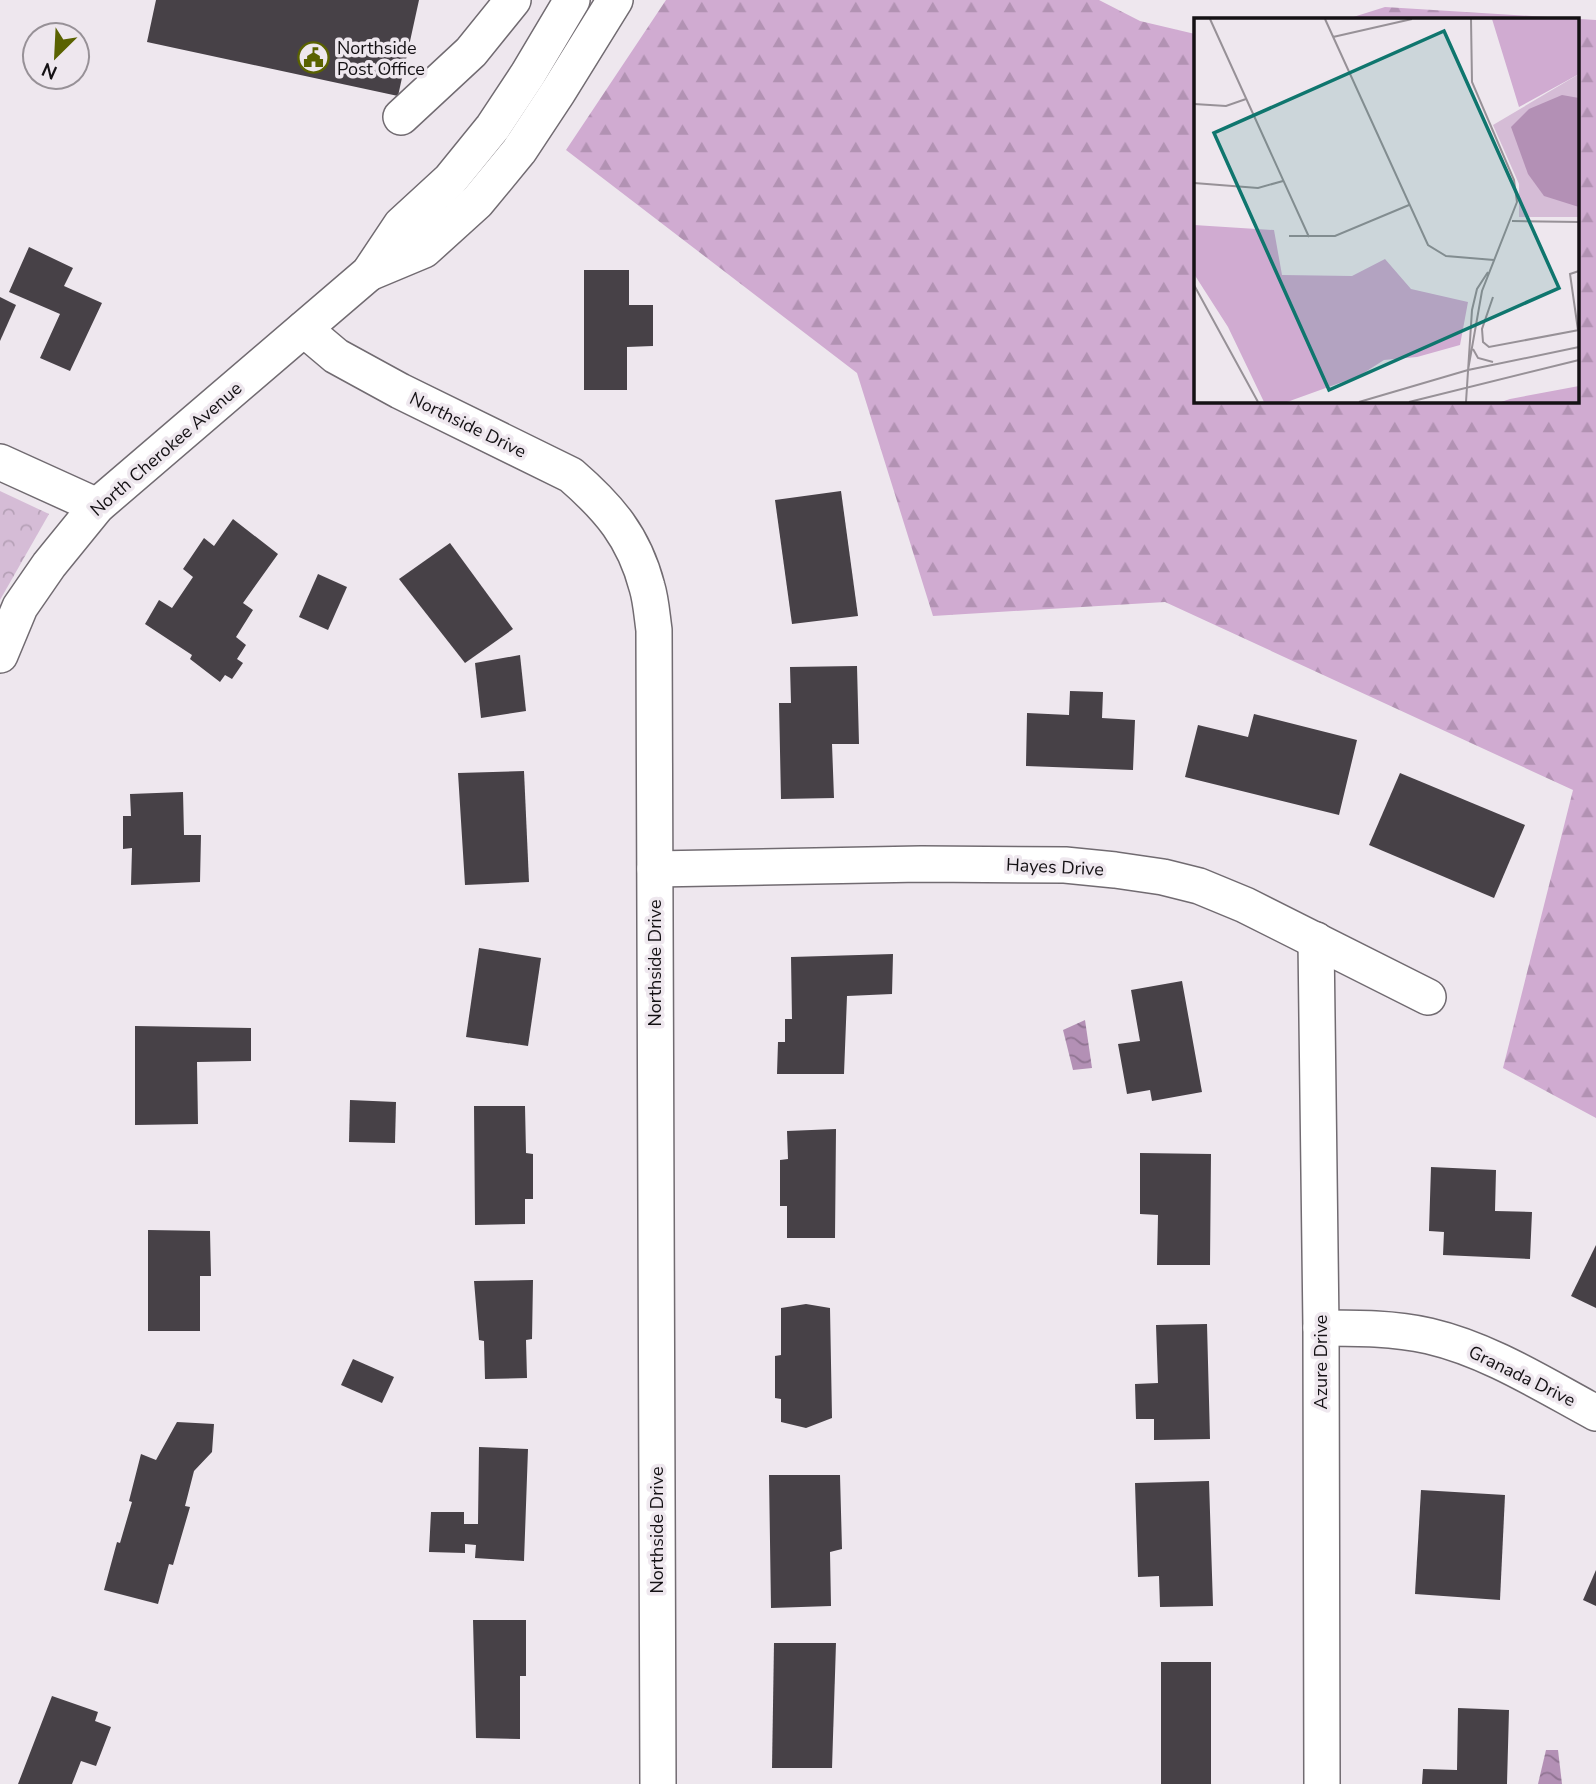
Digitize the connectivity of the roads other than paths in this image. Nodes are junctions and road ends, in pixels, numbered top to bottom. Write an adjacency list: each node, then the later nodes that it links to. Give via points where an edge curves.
1 (513, 0): 4 (street, via 471,52)
2 (572, 0): 5 (street, North Cherokee Avenue, via 493,127 450,180 401,225)
3 (615, 0): 5 (street, North Cherokee Avenue, via 519,151 477,202 424,250)
4 (401, 117)
5 (369, 273): 6 (street, North Cherokee Avenue)
6 (304, 329): 8 (street, North Cherokee Avenue); 10 (street, Northside Drive, via 336,356 400,391 571,475 594,495 634,548 648,588 654,630)
7 (0, 462): 8 (street)
8 (97, 506): 9 (street, North Cherokee Avenue, via 20,607)
9 (0, 655)
10 (655, 869): 11 (street, Hayes Drive, via 934,864 1115,870 1199,886); 15 (street, Northside Drive)
11 (1316, 940): 12 (street, Hayes Drive); 13 (street, Azure Drive)
12 (1428, 997)
13 (1321, 1328): 14 (street, Granada Drive, via 1391,1330 1458,1344); 16 (street, Azure Drive)
14 (1596, 1413)
15 (658, 1784)
16 (1322, 1784)

